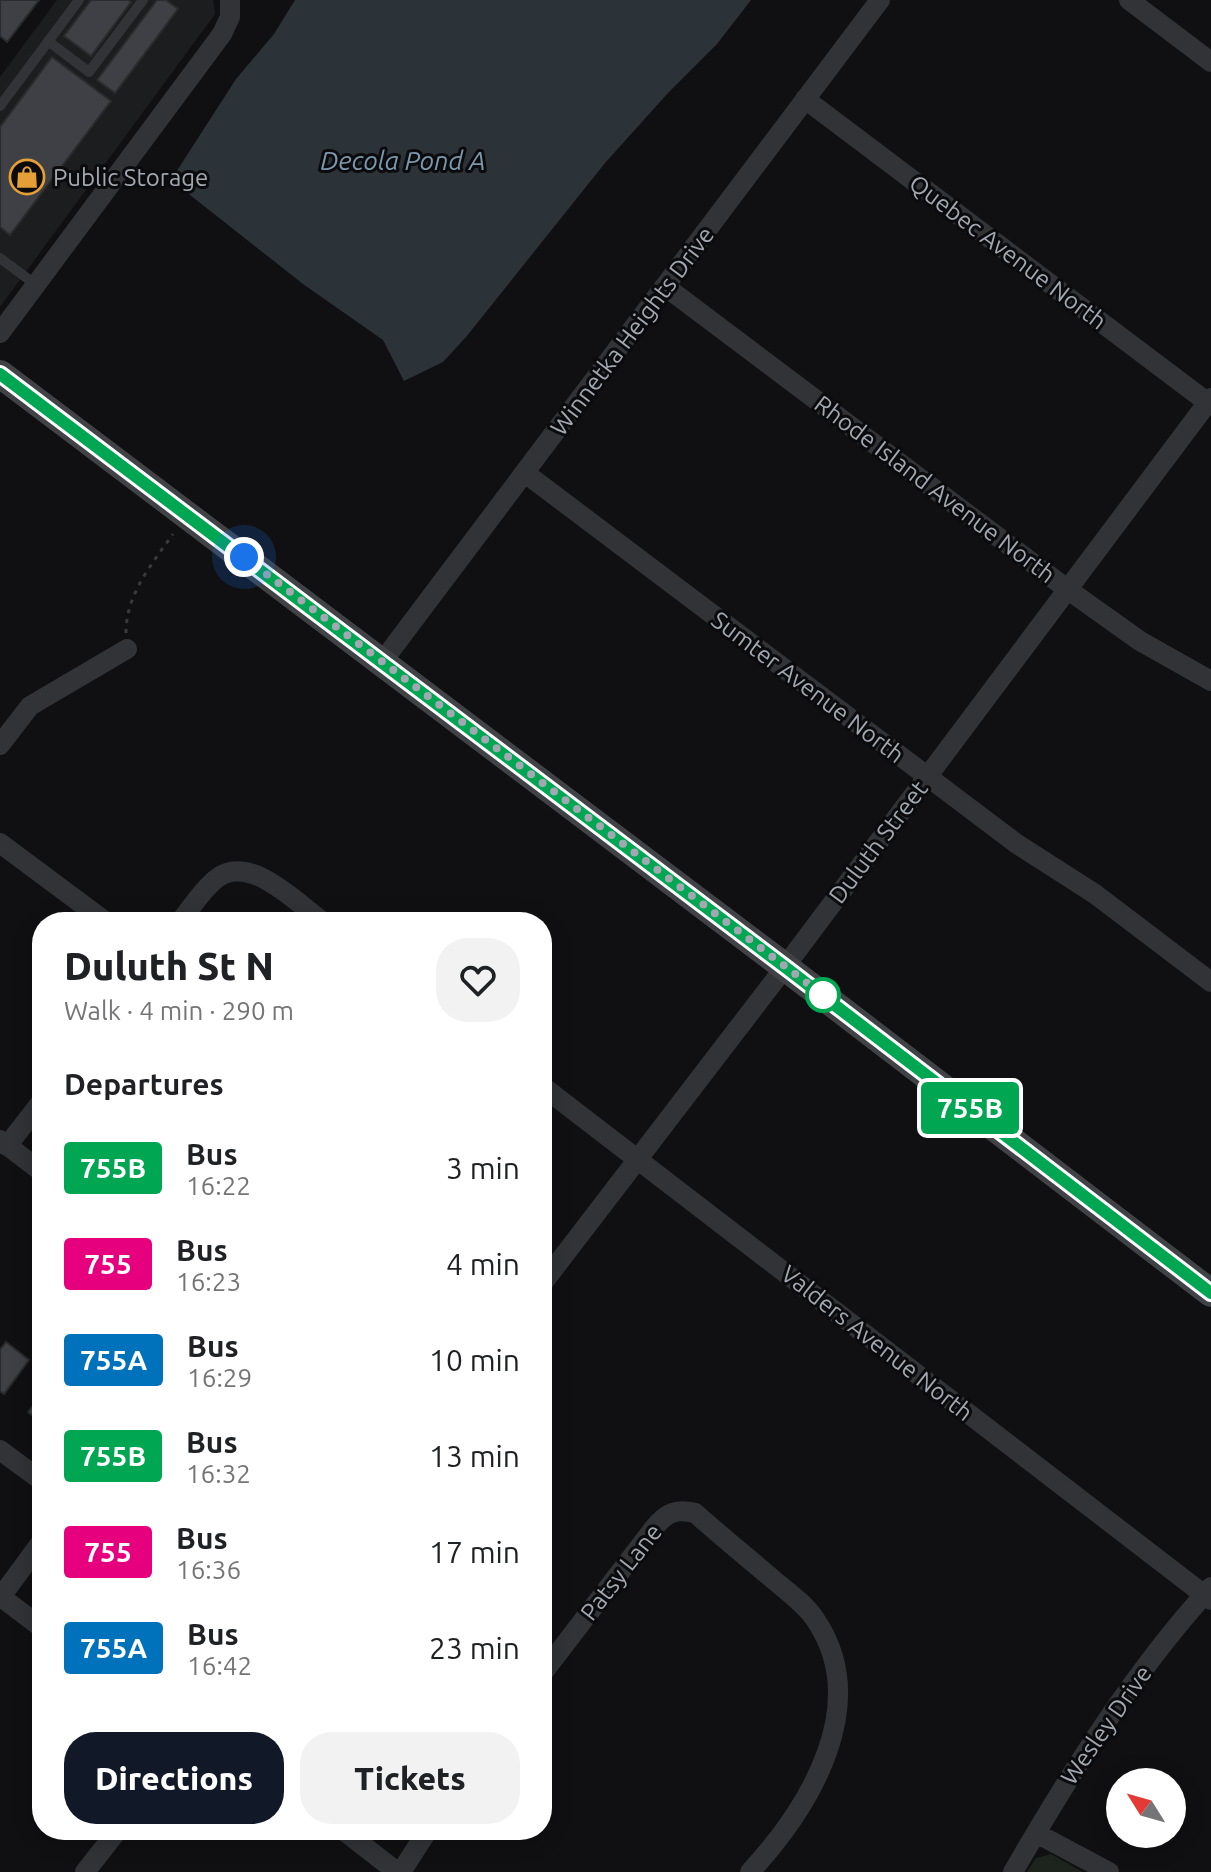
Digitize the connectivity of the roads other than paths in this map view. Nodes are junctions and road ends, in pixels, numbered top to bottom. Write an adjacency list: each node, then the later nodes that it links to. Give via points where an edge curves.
1 (79, 0): 6 (lane)
2 (143, 0): 6 (lane, via 89,72)
3 (230, 0): 11 (street, via 222,34)
4 (880, 0): 8 (street, Winnetka Heights Drive)
5 (1129, 0): 7 (street)
6 (48, 41): 9 (lane)
7 (1211, 62)
8 (805, 99): 12 (street, Winnetka Heights Drive); 15 (street, Quebec Avenue North)
9 (0, 106)
10 (0, 258): 11 (lane)
11 (36, 285): 13 (street)
12 (666, 287): 16 (street, Winnetka Heights Drive); 17 (street, Rhode Island Avenue North)
13 (0, 333)
14 (0, 374): 19 (main road)
15 (1210, 401): 17 (street, Duluth Street)
16 (525, 473): 19 (street, Winnetka Heights Drive); 22 (street, Sumter Avenue North)
17 (1067, 589): 20 (street, Rhode Island Avenue North, via 1140,641); 22 (street, Duluth Street)
18 (127, 649): 21 (street, via 30,706)
19 (382, 662): 27 (main road)
20 (1211, 681)
21 (0, 745)
22 (927, 776): 27 (street, Duluth Street); 28 (street, Sumter Avenue North)
23 (0, 843): 24 (street)
24 (93, 912)
25 (188, 912): 26 (street, via 218,876 236,870 263,877)
26 (310, 912)
27 (785, 967): 32 (street, Duluth Street); 35 (main road)
28 (1211, 982)
29 (552, 1094): 32 (street, Valders Avenue North)
30 (32, 1112): 31 (street)
31 (4, 1143): 33 (street)
32 (639, 1159): 34 (street, Duluth Street); 39 (street, Valders Avenue North)
33 (32, 1164)
34 (552, 1271)
35 (1211, 1293)
36 (0, 1450): 37 (street)
37 (32, 1474)
38 (32, 1554): 40 (street)
39 (1209, 1594): 43 (street, Wesley Drive, via 1120,1701)
40 (0, 1597): 41 (street)
41 (32, 1621)
42 (552, 1661): 49 (street, Patsy Lane, via 662,1518 674,1511 695,1513 813,1616 836,1667 836,1726 800,1808)
43 (1036, 1833): 50 (street, Wesley Drive); 51 (street)
44 (110, 1840): 47 (street)
45 (356, 1840): 48 (street)
46 (421, 1840): 48 (street)
47 (85, 1872)
48 (399, 1872)
49 (750, 1872)
50 (1013, 1872)
51 (1109, 1872)

